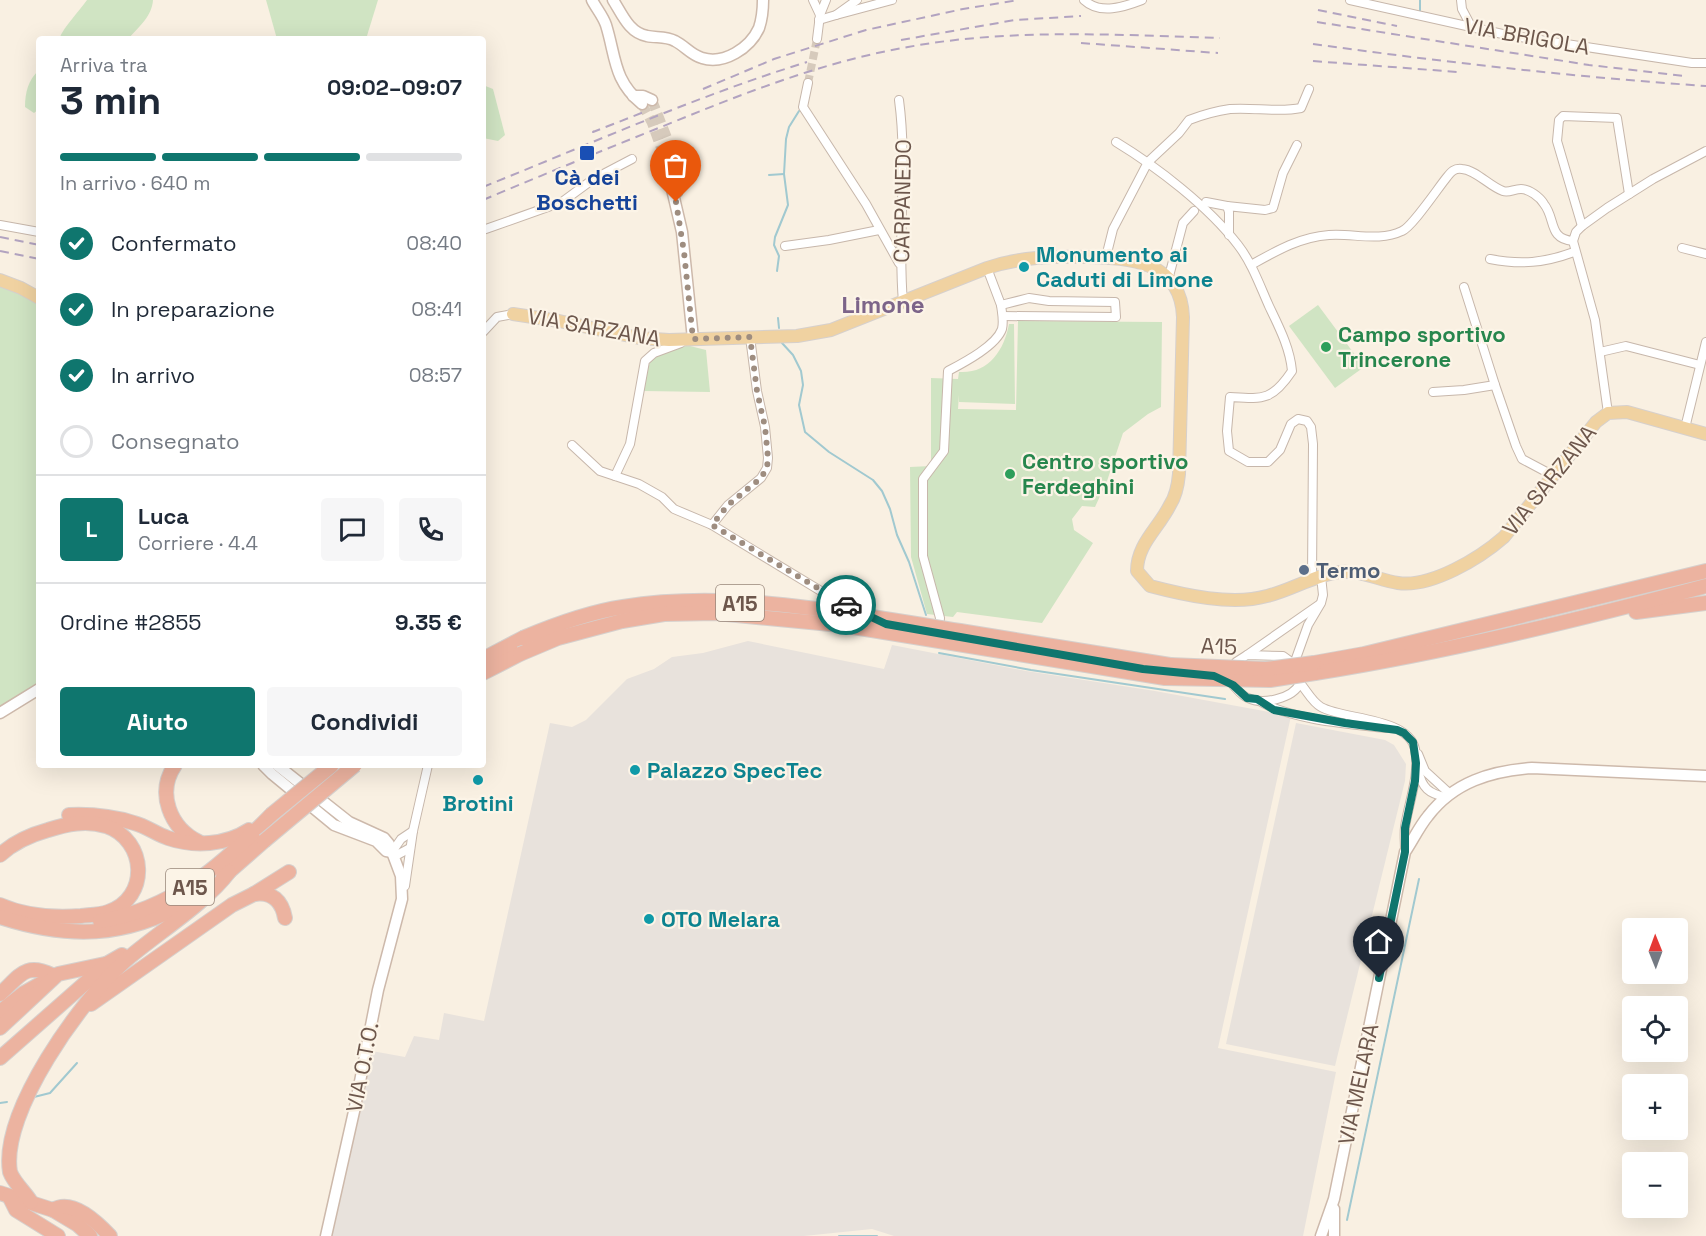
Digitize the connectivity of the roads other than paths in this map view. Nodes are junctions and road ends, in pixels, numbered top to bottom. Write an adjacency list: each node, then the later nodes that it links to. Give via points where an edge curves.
1 (592, 0): 20 (street, via 605,23 616,70 624,85 633,96)
2 (613, 0): 3 (street, via 637,33 672,39 694,55 713,61 734,54 754,36)
3 (763, 0)
4 (813, 0): 13 (street)
5 (826, 0): 13 (street)
6 (857, 0): 12 (street)
7 (892, 0): 12 (street)
8 (1084, 0): 9 (street, via 1098,8)
9 (1142, 0)
10 (1350, 0): 14 (street, VIA BRIGOLA)
11 (1461, 0): 14 (street)
12 (836, 15): 13 (street)
13 (819, 18): 15 (street)
14 (1472, 28): 16 (street, VIA BRIGOLA)
15 (817, 39)
16 (1706, 63)
17 (808, 83): 34 (street, via 803,107)
18 (1309, 89): 26 (street, via 1301,108 1285,112 1231,109 1188,120)
19 (899, 100): 44 (street, CARPANEDO, via 903,130)
20 (647, 102)
21 (1116, 142): 26 (street)
22 (1297, 146): 29 (street, via 1283,173 1273,208)
23 (1706, 151): 27 (street)
24 (669, 156): 57 (street, via 682,232)
25 (632, 159): 33 (street, via 592,180 562,202)
26 (1148, 162): 36 (street); 42 (street, via 1113,229)
27 (1629, 194): 32 (street); 32 (street, via 1617,118 1563,116 1557,141)
28 (1206, 202): 29 (street)
29 (1227, 206): 36 (street)
30 (1194, 211): 48 (street, via 1183,223)
31 (0, 225): 35 (street)
32 (1582, 226): 37 (street)
33 (486, 229)
34 (879, 230): 38 (street); 44 (street)
35 (36, 231)
36 (1229, 236): 45 (street)
37 (1572, 241): 40 (street); 45 (street, via 1557,235 1545,204 1538,197 1521,189 1506,192 1465,169 1458,169 1446,177 1404,231 1367,237 1330,235 1303,239)
38 (784, 246)
39 (1682, 248): 41 (street)
40 (1574, 252): 43 (street, via 1553,260 1515,264); 59 (street, via 1589,293)
41 (1706, 254)
42 (1107, 257): 46 (main road, VIA SARZANA, via 1037,258); 48 (main road, VIA SARZANA, via 1136,260 1153,267)
43 (1490, 259)
44 (899, 263): 51 (street, CARPANEDO)
45 (1251, 265): 71 (street, via 1290,354 1292,371 1273,393 1260,398 1230,397 1229,451 1248,462 1269,462 1280,450 1291,424 1298,419 1311,427)
46 (987, 268): 51 (main road, VIA SARZANA); 52 (street)
47 (0, 280): 50 (main road)
48 (1168, 280): 71 (main road, VIA SARZANA, via 1175,287 1183,309 1179,474 1172,503 1142,546 1137,571 1150,586 1230,600 1269,596)
49 (1464, 287): 61 (street)
50 (36, 296)
51 (903, 302): 56 (main road, VIA SARZANA, via 814,334)
52 (1001, 305): 54 (street); 54 (street, via 1029,298 1115,302 1116,318)
53 (513, 314): 55 (street, via 497,317); 57 (main road, VIA SARZANA, via 639,338)
54 (1003, 316): 76 (street, via 1001,330 990,345 948,371 944,451 923,479 923,556 940,618)
55 (486, 329)
56 (750, 337): 57 (main road, VIA SARZANA); 69 (street, via 765,427 767,468)
57 (693, 339): 67 (street, via 654,352 645,361 630,444)
58 (1706, 342): 60 (street)
59 (1600, 352): 60 (street, via 1626,346); 63 (street)
60 (1701, 365): 64 (street)
61 (1495, 385): 62 (street); 68 (street, via 1522,459)
62 (1433, 392)
63 (1608, 414): 64 (main road, VIA SARZANA, via 1627,412); 68 (main road, VIA SARZANA, via 1596,422)
64 (1685, 428): 65 (main road, VIA SARZANA)
65 (1706, 434)
66 (572, 445): 67 (street, via 600,471)
67 (615, 476): 69 (street, via 639,484 674,509)
68 (1554, 476): 71 (main road, VIA SARZANA, via 1491,549 1445,573 1417,583 1342,572)
69 (712, 525): 76 (street, via 834,599 886,624)
70 (1706, 571): 79 (highway, A15)
71 (1317, 577): 73 (street, via 1323,595)
72 (1706, 586): 75 (highway, A15)
73 (1321, 603): 77 (street); 81 (street)
74 (1706, 603): 75 (highway)
75 (1575, 620): 79 (highway, A15)
76 (939, 634): 84 (street, via 1143,669)
77 (1247, 655): 80 (street); 81 (street, via 1283,656)
78 (486, 658): 82 (highway, A15 / A15, bridge, via 549,627 621,607 715,600 837,612 1170,665)
79 (1365, 660): 82 (highway, A15 / A15)
80 (1236, 662): 84 (street); 86 (street)
81 (1294, 664): 85 (street, via 1301,669)
82 (1314, 668): 83 (highway, A15 / A15, bridge, via 1270,680 1165,678 841,625 716,613 622,621 558,638)
83 (486, 671)
84 (1199, 673): 86 (street)
85 (1300, 683): 88 (street, via 1281,699); 90 (street, via 1321,707)
86 (1233, 685): 88 (street, via 1247,698)
87 (36, 691): 89 (street)
88 (1257, 699): 90 (street, via 1274,710)
89 (0, 713)
90 (1397, 730): 91 (street, via 1409,737)
91 (1415, 747): 92 (street, VIA MELARA); 100 (street, via 1425,771)
92 (1416, 763): 100 (street, via 1424,788); 111 (street, VIA MELARA)
93 (174, 768): 102 (highway, via 166,795)
94 (266, 768): 110 (street, via 334,825)
95 (281, 768): 105 (street, via 349,822)
96 (328, 768): 104 (highway, bridge, via 271,815)
97 (351, 768): 104 (highway, A15 / A15, bridge)
98 (427, 768): 103 (street, VIA O.T.O.)
99 (1706, 776): 100 (street, via 1505,770 1465,784)
100 (1448, 796): 111 (street, via 1428,816)
101 (162, 810): 102 (highway)
102 (174, 821): 107 (highway, via 181,831)
103 (413, 831): 106 (street); 109 (street, VIA O.T.O.)
104 (254, 836): 107 (highway); 113 (highway, A15 / A15); 117 (highway, A15 / A15, via 190,887 134,913 76,922)
105 (384, 838): 106 (street); 110 (street, VIA O.T.O.)
106 (400, 839): 110 (street)
107 (201, 843): 108 (highway, via 185,843 136,823 91,814 38,823)
108 (0, 846)
109 (410, 848): 110 (street, via 399,854); 116 (street, VIA O.T.O.)
110 (392, 852): 116 (street, VIA O.T.O., via 401,876)
111 (1405, 852): 130 (street, VIA MELARA)
112 (0, 855): 117 (highway, via 36,834 64,825 93,824 120,833 135,852 139,865 136,887 109,912 68,917)
113 (229, 872): 117 (highway, A15 / A15, via 177,908 116,929 61,932 30,926); 119 (highway, via 219,885)
114 (289, 872): 115 (highway)
115 (255, 894): 118 (highway, via 269,894 277,899); 126 (highway, via 187,935 91,1004)
116 (402, 899): 136 (street, VIA O.T.O., via 378,990)
117 (4, 911)
118 (285, 918)
119 (162, 930): 120 (highway); 126 (highway, via 107,977)
120 (108, 963): 121 (highway); 128 (highway)
121 (60, 974): 122 (highway, via 31,969); 123 (highway, via 40,976 26,983); 124 (highway, via 24,993); 125 (highway); 127 (highway)
122 (0, 994)
123 (0, 1004)
124 (0, 1012)
125 (0, 1028)
126 (66, 1029): 131 (highway, via 21,1101 10,1133 11,1175)
127 (0, 1035)
128 (0, 1058)
129 (5, 1194): 131 (highway); 133 (highway, via 16,1209)
130 (1334, 1199): 137 (street); 138 (street)
131 (31, 1202): 132 (highway)
132 (53, 1210): 134 (highway); 135 (highway, via 67,1205 78,1210)
133 (58, 1236)
134 (90, 1236)
135 (110, 1236)
136 (326, 1236)
137 (1321, 1236)
138 (1334, 1236)

